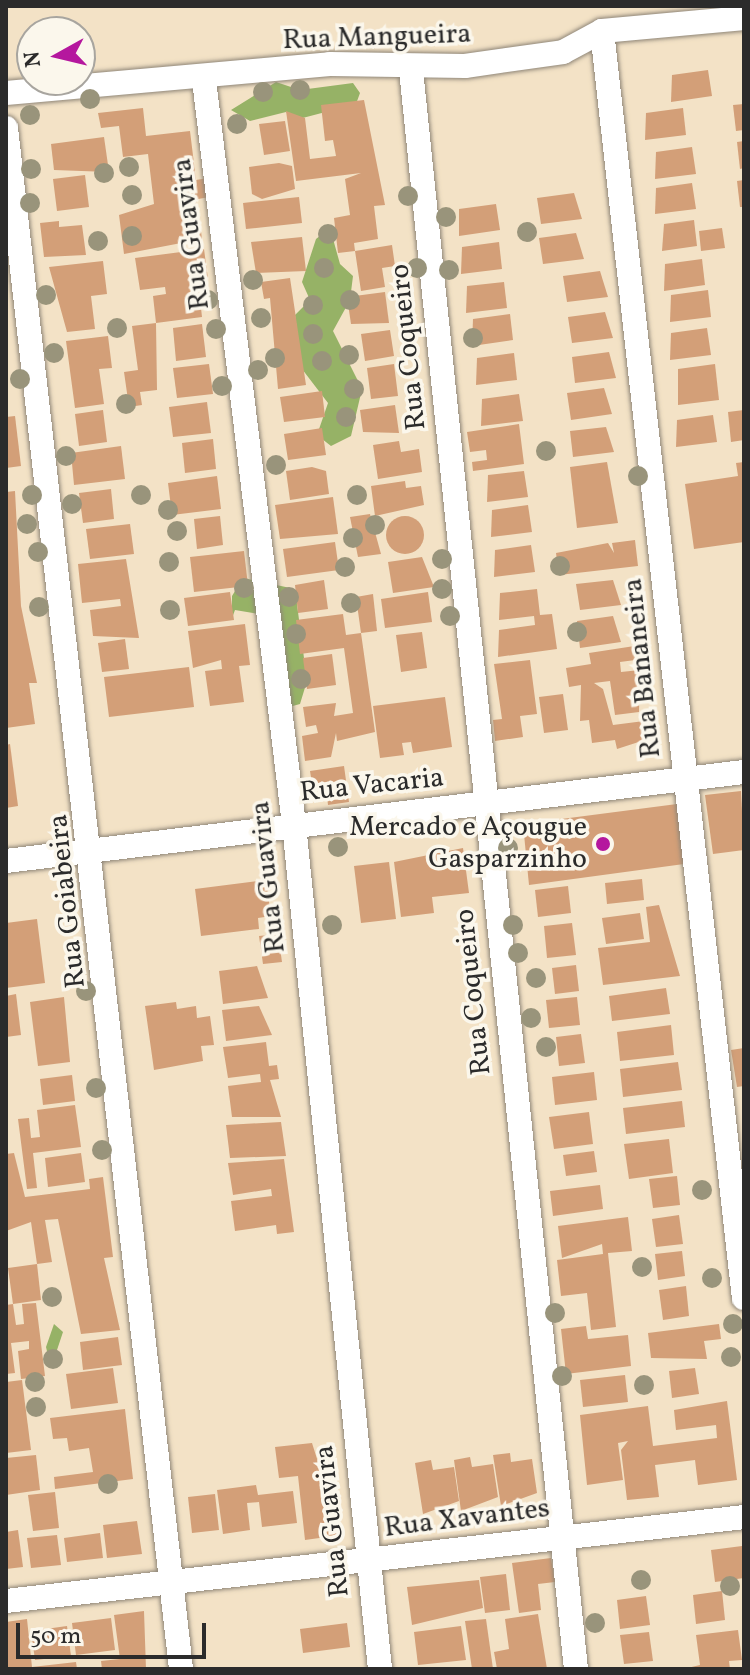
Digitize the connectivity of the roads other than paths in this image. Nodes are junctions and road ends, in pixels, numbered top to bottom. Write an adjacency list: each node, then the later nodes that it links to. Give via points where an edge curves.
1 (744, 18): 2 (street, Rua Mangueira)
2 (602, 31): 3 (street, Rua Mangueira, via 532,59); 8 (street, Rua Bananeira)
3 (411, 70): 4 (street, Rua Mangueira, via 330,64); 9 (street, Rua Coqueiro)
4 (204, 80): 5 (street, Rua Mangueira); 10 (street, Rua Guavira)
5 (6, 93)
6 (6, 128): 11 (street, Rua Goiabeira)
7 (744, 772): 8 (street, Rua Vacaria)
8 (686, 779): 9 (street, Rua Vacaria); 13 (street, Rua Bananeira)
9 (485, 804): 10 (street, Rua Vacaria); 15 (street, Rua Coqueiro)
10 (294, 825): 11 (street, Rua Vacaria); 16 (street, Rua Guavira)
11 (94, 850): 12 (street, Rua Vacaria); 17 (street, Rua Goiabeira)
12 (6, 861)
13 (744, 1298)
14 (744, 1517): 15 (street, Rua Xavantes)
15 (560, 1538): 16 (street, Rua Xavantes); 21 (street, Rua Coqueiro)
16 (367, 1560): 17 (street, Rua Xavantes); 20 (street, Rua Guavira)
17 (171, 1583): 18 (street, Rua Xavantes); 19 (street, Rua Goiabeira)
18 (6, 1601)
19 (181, 1669)
20 (380, 1669)
21 (576, 1669)

